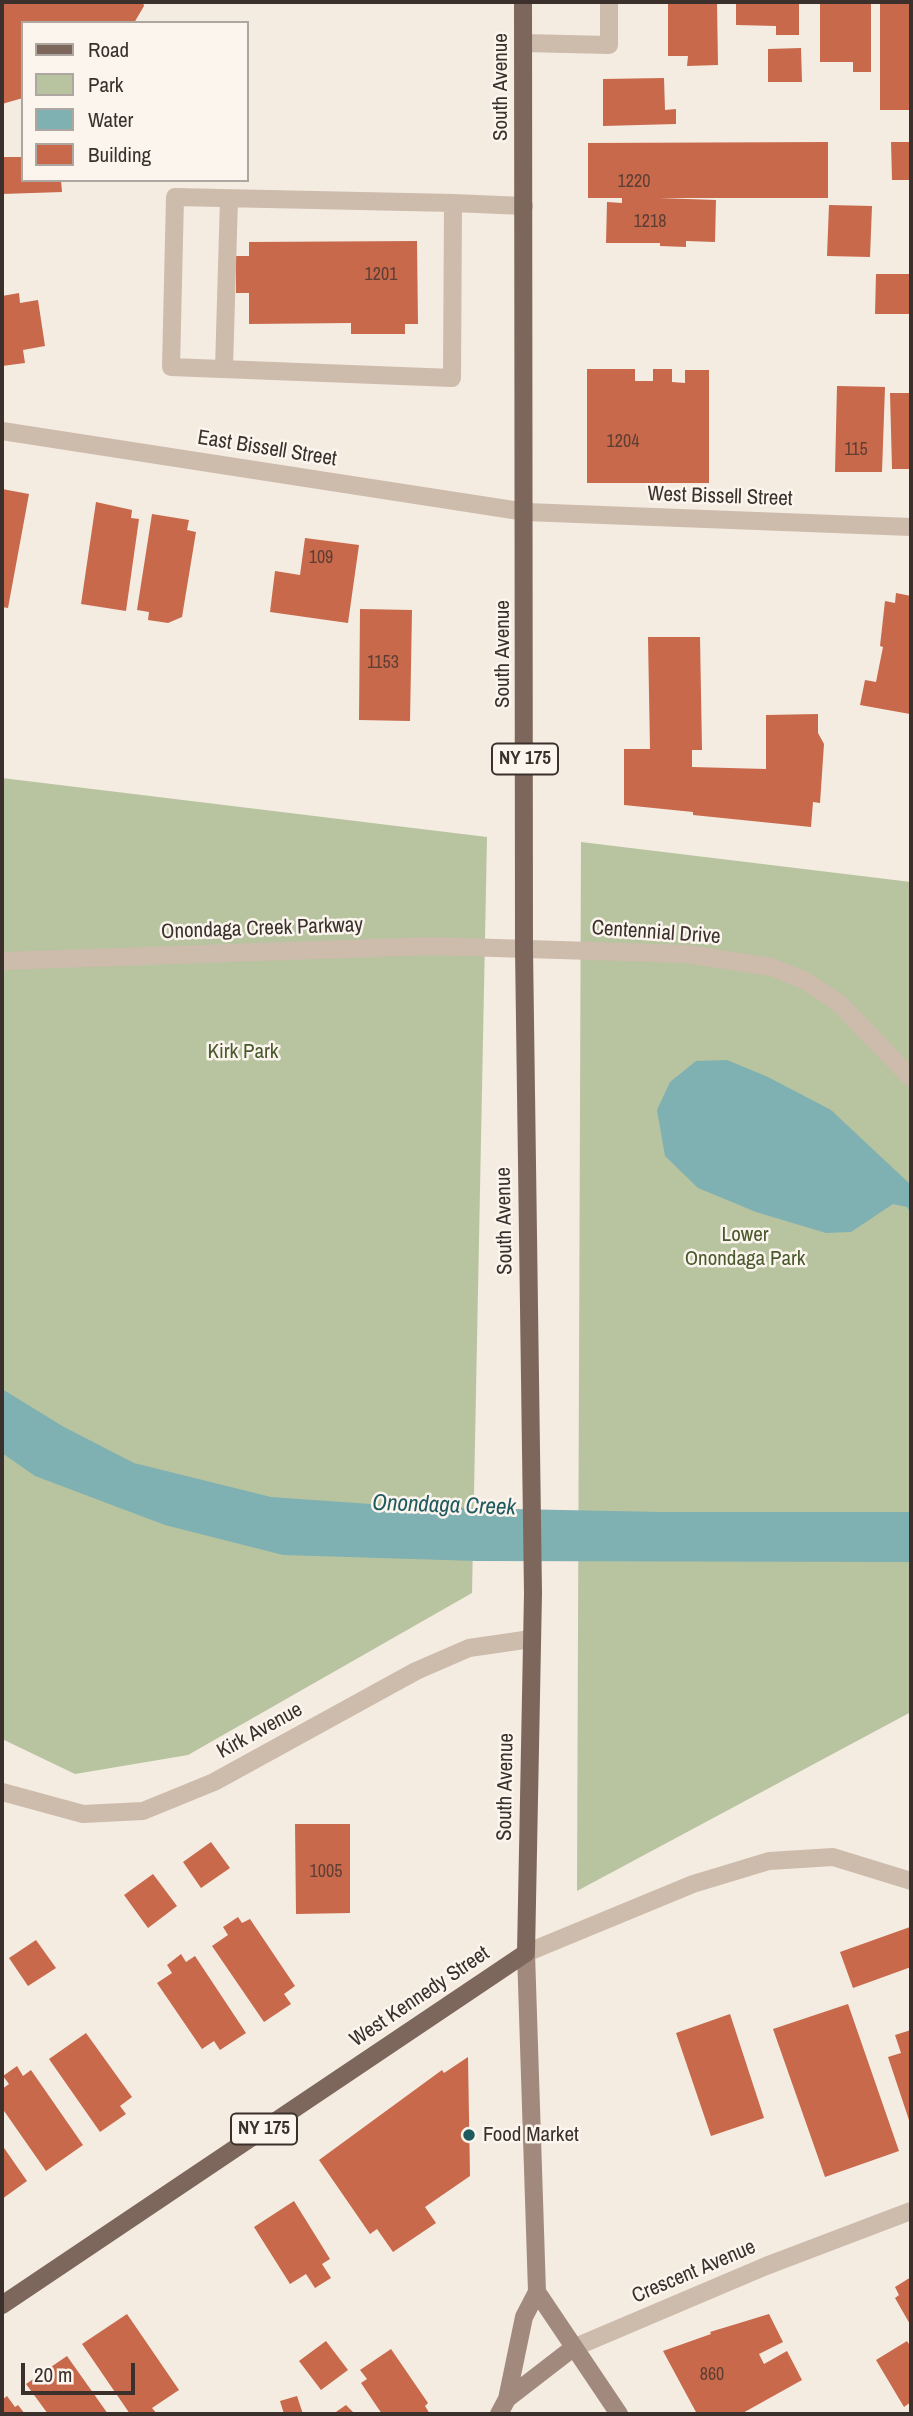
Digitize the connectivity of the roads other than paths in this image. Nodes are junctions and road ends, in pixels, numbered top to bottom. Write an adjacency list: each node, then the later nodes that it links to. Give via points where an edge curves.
1 (523, 2): 3 (main road, South Avenue / NY 175)
2 (609, 2): 3 (street, via 609,45)
3 (523, 43): 6 (main road, South Avenue / NY 175)
4 (229, 199): 5 (street); 7 (street); 7 (street, via 175,197 171,367)
5 (453, 203): 6 (street); 7 (street, via 452,378)
6 (524, 206): 9 (main road, South Avenue / NY 175)
7 (224, 368)
8 (2, 432): 9 (street, East Bissell Street)
9 (526, 512): 10 (street, West Bissell Street); 11 (main road, South Avenue / NY 175)
10 (911, 527)
11 (524, 949): 12 (street, Onondaga Creek Parkway, via 432,946); 13 (street, Centennial Drive, via 687,954 771,967 804,980 839,1003); 14 (main road, South Avenue / NY 175)
12 (2, 961)
13 (911, 1078)
14 (531, 1639): 15 (street, Kirk Avenue, via 469,1648 416,1671 214,1782 143,1811 83,1814); 17 (main road, South Avenue / NY 175)
15 (2, 1792)
16 (911, 1881): 17 (street, West Kennedy Street, via 833,1857 769,1861 693,1884)
17 (526, 1953): 19 (main road, South Avenue); 20 (main road, West Kennedy Street / NY 175)
18 (911, 2211): 21 (street, Crescent Avenue)
19 (537, 2292): 21 (main road); 22 (main road, via 524,2317)
20 (2, 2305)
21 (573, 2348): 22 (main road, Crescent Avenue); 23 (main road)
22 (503, 2407)
23 (619, 2414)

